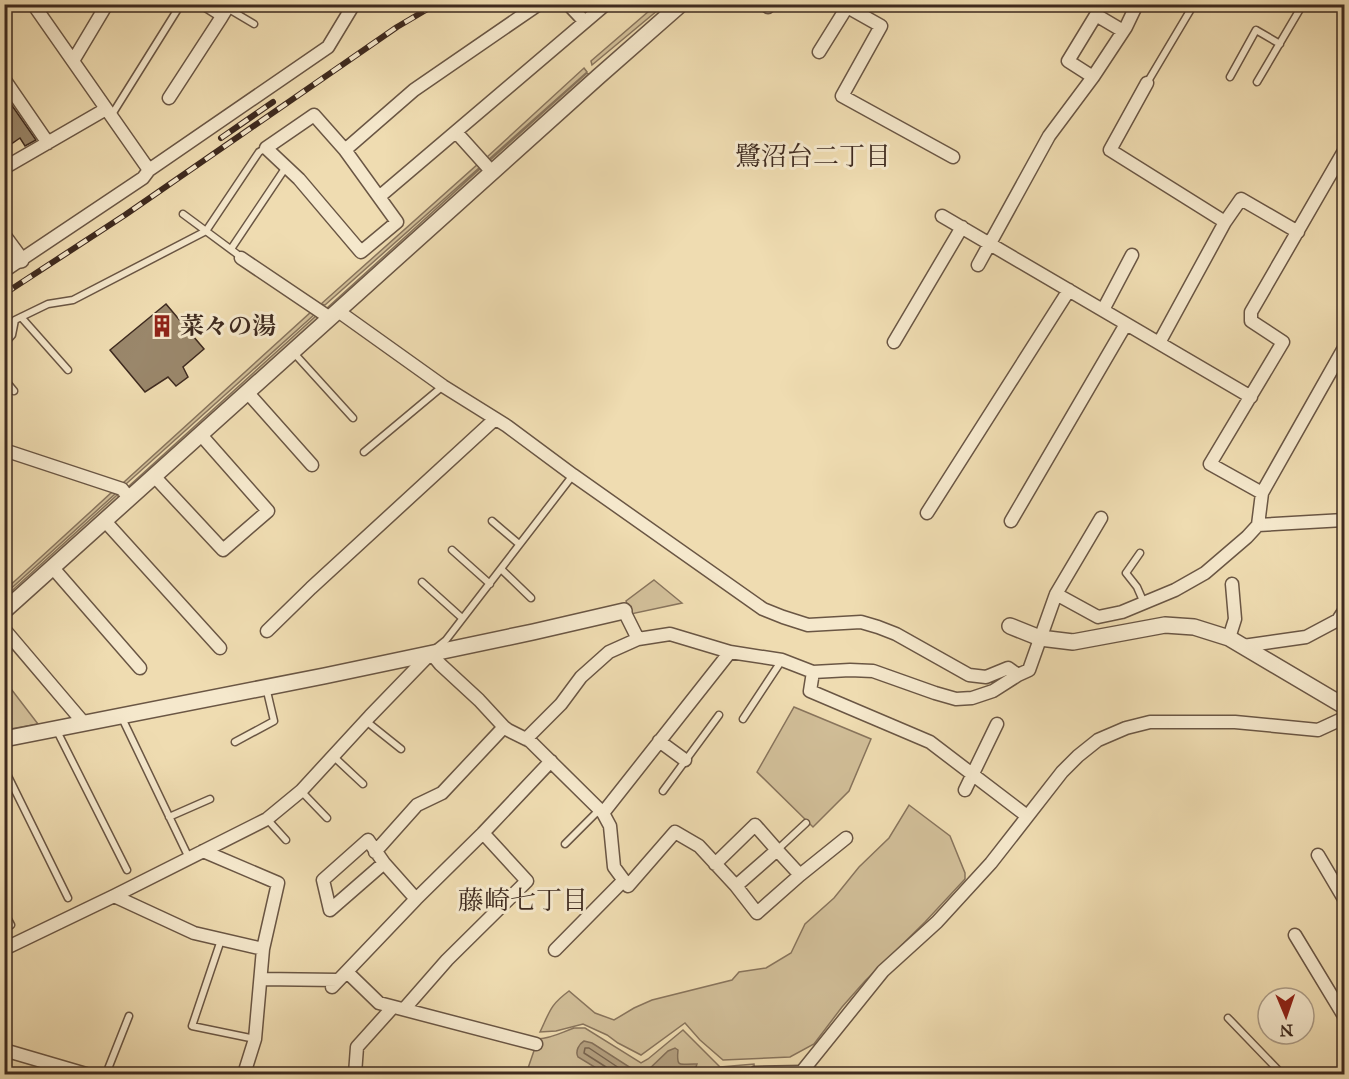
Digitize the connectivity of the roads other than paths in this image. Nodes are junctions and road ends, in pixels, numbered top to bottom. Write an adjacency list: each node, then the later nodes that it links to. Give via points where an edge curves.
1 (107, 4): 20 (street)
2 (181, 4): 27 (lane)
3 (199, 4): 14 (lane)
4 (354, 4): 36 (street, via 328,47)
5 (539, 4): 31 (street, via 414,90)
6 (568, 4): 15 (street)
7 (606, 4): 15 (street)
8 (681, 4): 37 (street)
9 (1137, 4): 17 (street)
10 (1194, 4): 25 (lane)
11 (1303, 4): 18 (lane)
12 (34, 5): 20 (street)
13 (844, 6): 19 (street); 33 (street, via 880,26 842,96)
14 (225, 10): 16 (lane); 26 (street)
15 (585, 22): 28 (street)
16 (254, 24)
17 (1123, 31): 21 (street); 21 (street, via 1096,15 1068,61)
18 (1280, 44): 22 (lane, via 1256,30); 24 (lane)
19 (819, 52)
20 (73, 61): 27 (street)
21 (1093, 77): 46 (street, via 1049,136)
22 (1230, 77)
23 (4, 79): 29 (street)
24 (1257, 82)
25 (1147, 83): 41 (street, via 1110,150)
26 (169, 98)
27 (109, 113): 29 (street); 36 (street)
28 (456, 132): 37 (street); 38 (street)
29 (48, 143): 35 (street)
30 (266, 148): 31 (street, via 314,115); 34 (street); 43 (lane, via 259,152)
31 (345, 150): 38 (street)
32 (1344, 151): 44 (street)
33 (953, 158)
34 (286, 167): 38 (street, via 361,252 397,222); 47 (lane)
35 (4, 168)
36 (148, 170): 50 (street, via 143,178)
37 (492, 172): 55 (street)
38 (380, 197)
39 (183, 214): 43 (lane)
40 (942, 216): 42 (street)
41 (1225, 222): 44 (street, via 1240,200); 59 (street)
42 (962, 227): 46 (street); 58 (street)
43 (206, 231): 47 (lane); 56 (lane, via 73,300 48,304)
44 (1298, 232): 68 (street, via 1251,312 1251,321 1283,342)
45 (4, 237): 50 (street)
46 (990, 244): 51 (street); 53 (street)
47 (231, 249): 49 (lane)
48 (1132, 255): 54 (street)
49 (241, 258): 55 (street)
50 (21, 260): 52 (street)
51 (978, 266)
52 (4, 271)
53 (1070, 290): 54 (street); 79 (street)
54 (1103, 310): 57 (street)
55 (334, 314): 62 (street); 65 (street)
56 (21, 317): 60 (lane, via 15,320 12,335); 63 (lane)
57 (1126, 324): 59 (street); 84 (street)
58 (894, 342)
59 (1159, 343): 68 (street)
60 (4, 344)
61 (1344, 348): 77 (street)
62 (293, 352): 67 (street); 69 (lane)
63 (68, 370)
64 (4, 379): 66 (lane)
65 (443, 386): 70 (street); 73 (lane)
66 (14, 391)
67 (248, 393): 71 (street); 74 (street)
68 (1251, 397): 77 (street, via 1210,464)
69 (353, 417)
70 (495, 419): 75 (street); 103 (street)
71 (201, 435): 76 (street); 76 (street, via 268,511 223,550)
72 (4, 450): 78 (street, via 122,489)
73 (364, 452)
74 (312, 465)
75 (573, 475): 86 (lane); 114 (street, via 763,609 808,625 861,622 878,627 896,633 969,675 986,677 1008,668)
76 (154, 476): 78 (street)
77 (1262, 493): 85 (street)
78 (129, 498): 81 (street)
79 (927, 513)
80 (1101, 518): 94 (street)
81 (104, 520): 89 (street); 108 (street)
82 (1344, 520): 85 (street)
83 (492, 521): 86 (lane)
84 (1011, 521)
85 (1258, 525): 96 (street, via 1205,573)
86 (519, 544): 90 (lane)
87 (452, 550): 92 (lane)
88 (1140, 553): 96 (lane, via 1126,573)
89 (53, 568): 97 (street); 112 (street)
90 (501, 569): 92 (lane); 95 (lane)
91 (422, 582): 100 (lane)
92 (490, 584): 100 (lane)
93 (1232, 584): 105 (street, via 1235,619)
94 (1056, 594): 96 (street, via 1098,617); 104 (street)
95 (531, 598)
96 (1144, 603)
97 (4, 611)
98 (624, 611): 106 (street); 110 (street)
99 (1344, 611): 107 (street, via 1338,620 1306,637)
100 (462, 618): 110 (lane, via 446,640)
101 (1010, 626): 104 (street)
102 (4, 629): 122 (street)
103 (267, 631)
104 (1040, 638): 105 (street, via 1073,642 1165,625 1194,627); 114 (street, via 1029,669)
105 (1229, 638): 107 (street)
106 (638, 639): 109 (street, via 670,634); 127 (street, via 609,652 581,677)
107 (1243, 646): 116 (street)
108 (220, 648)
109 (730, 652): 111 (street); 128 (street)
110 (430, 653): 115 (street); 121 (street); 124 (street)
111 (782, 660): 113 (street); 120 (lane)
112 (140, 668)
113 (813, 672): 114 (street, via 873,671 956,699 993,691); 135 (street, via 810,691 930,742)
114 (1018, 675)
115 (265, 687): 117 (street); 129 (lane, via 274,721)
116 (1344, 706)
117 (120, 715): 122 (street); 143 (lane)
118 (719, 715): 132 (lane)
119 (1344, 718): 142 (street, via 1318,730 1235,722 1150,722 1126,728 1098,740 1078,756)
120 (743, 719)
121 (366, 721): 130 (lane); 131 (street)
122 (83, 722): 125 (street)
123 (997, 723): 135 (street)
124 (504, 727): 127 (street); 153 (street, via 442,793 417,805)
125 (55, 728): 126 (street); 158 (lane)
126 (4, 739)
127 (526, 739): 133 (street)
128 (659, 741): 132 (street); 141 (street)
129 (235, 742)
130 (401, 749)
131 (333, 756): 136 (lane); 138 (street)
132 (685, 760): 139 (lane)
133 (551, 761): 141 (street); 147 (street)
134 (4, 768): 163 (lane)
135 (973, 774): 137 (street); 142 (street)
136 (363, 784)
137 (965, 790)
138 (301, 791): 144 (lane); 145 (street)
139 (663, 791)
140 (210, 798): 143 (lane)
141 (601, 811): 150 (lane); 160 (street, via 610,826 614,867)
142 (1027, 816): 183 (street, via 937,922 883,971)
143 (169, 817): 155 (lane)
144 (327, 818)
145 (267, 819): 149 (lane); 152 (street)
146 (806, 823): 151 (lane)
147 (483, 833): 164 (street); 175 (street, via 527,881)
148 (846, 838): 159 (street)
149 (286, 840)
150 (565, 844)
151 (777, 850): 157 (street, via 755,825); 159 (street); 161 (street)
152 (203, 851): 155 (street); 171 (street, via 278,883)
153 (375, 852): 156 (street); 156 (street, via 368,840 322,880 330,910)
154 (1318, 855): 165 (street)
155 (189, 858): 162 (street)
156 (384, 863): 164 (street)
157 (715, 864): 160 (street, via 699,846 675,832 627,886); 161 (street)
158 (127, 870)
159 (800, 875): 161 (street, via 757,913)
160 (623, 881): 172 (street)
161 (736, 886)
162 (114, 896): 169 (street, via 194,933); 170 (street)
163 (68, 898)
164 (416, 899): 174 (street)
165 (1344, 899)
166 (4, 912): 167 (lane)
167 (11, 925)
168 (1295, 935): 177 (street)
169 (221, 940): 171 (street); 179 (lane, via 192,1026)
170 (4, 949)
171 (263, 949): 173 (street)
172 (555, 950)
173 (261, 979): 174 (street); 179 (street)
174 (339, 980): 175 (street, via 379,1003)
175 (399, 1008): 180 (street); 188 (street, via 357,1047)
176 (129, 1016): 186 (lane)
177 (1344, 1016)
178 (1228, 1018): 189 (lane)
179 (255, 1039): 187 (street)
180 (536, 1044)
181 (4, 1050): 182 (street)
182 (46, 1068): 185 (street)
183 (804, 1069): 184 (lane)
184 (754, 1071)
185 (87, 1074)
186 (106, 1074)
187 (244, 1074)
188 (355, 1074)
189 (1282, 1074)

